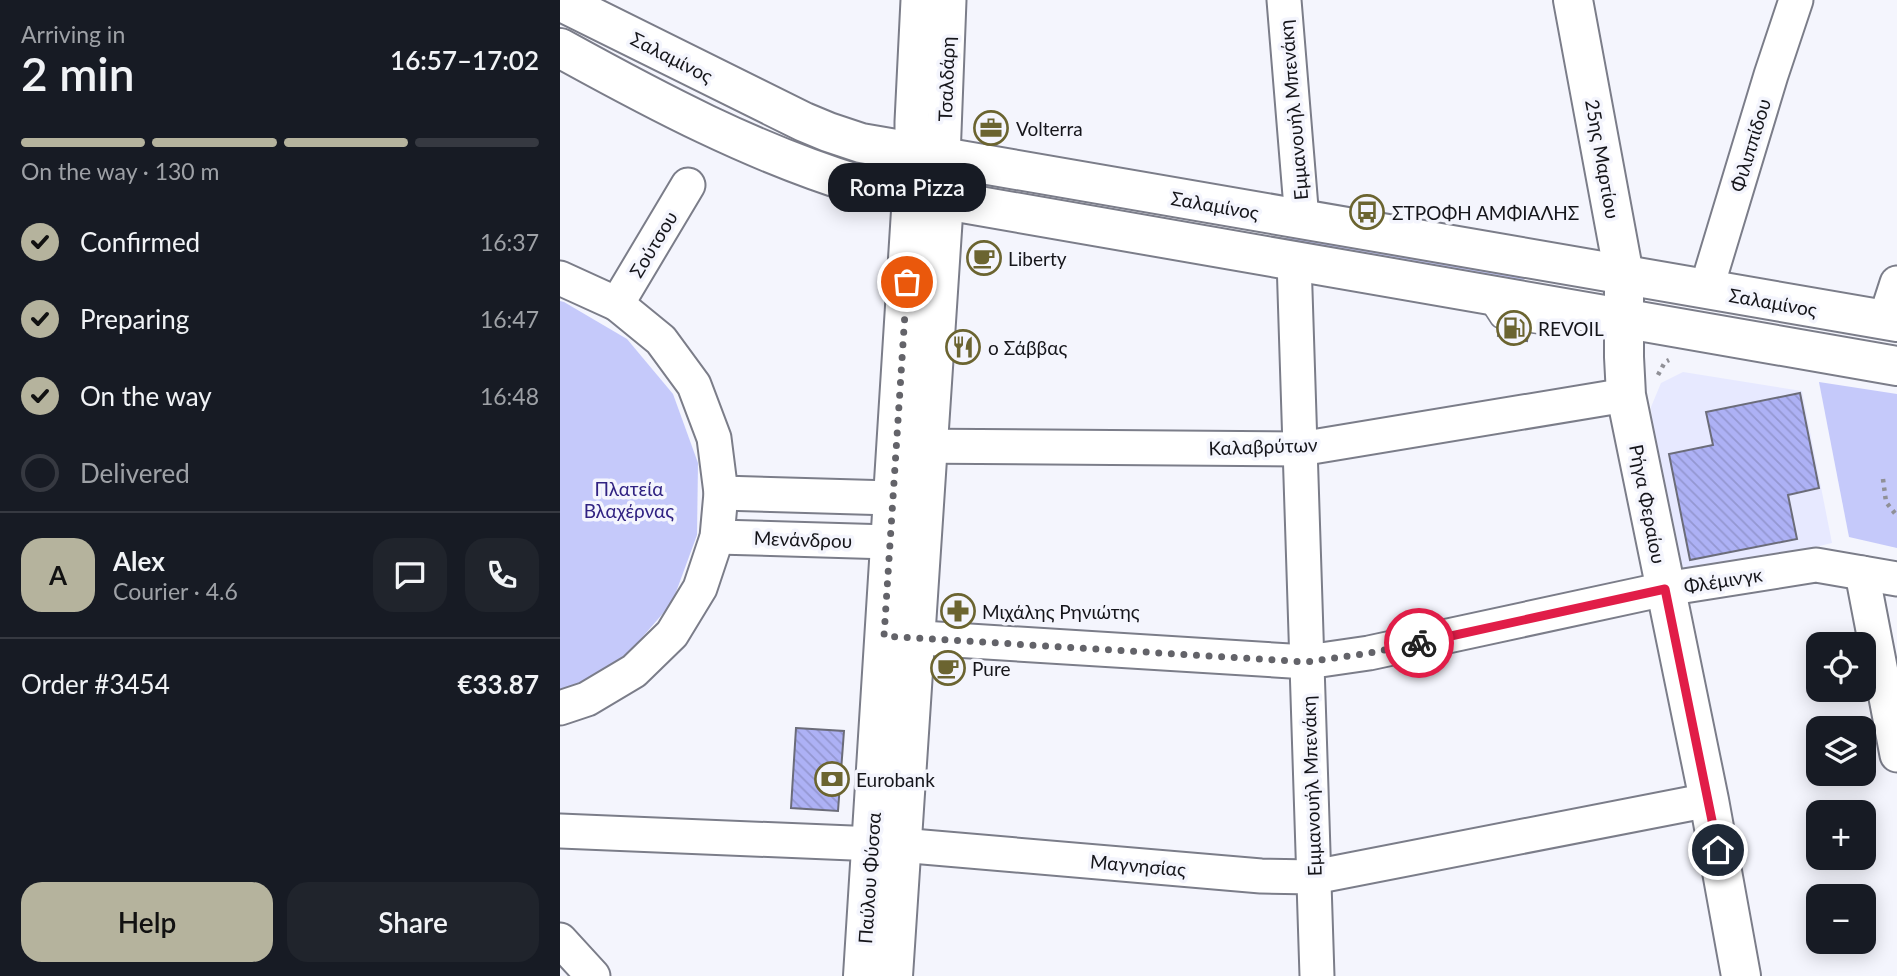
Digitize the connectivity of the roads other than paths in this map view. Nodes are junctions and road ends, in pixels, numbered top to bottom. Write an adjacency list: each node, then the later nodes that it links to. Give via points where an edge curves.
1 (918, 0): 8 (street, Τσαλδάρη, via 912,122)
2 (949, 0): 8 (street, Τσαλδάρη)
3 (1284, 0): 11 (street, Εμμανουήλ Μπενάκη)
4 (1573, 0): 13 (main road, 25ης Μαρτίου)
5 (1796, 0): 16 (street, Φιλιππίδου)
6 (560, 1): 8 (main road, Σαλαμίνος, via 828,132)
7 (560, 48): 10 (main road, via 719,131 795,164 859,185)
8 (928, 155): 10 (main road, Παύλου Φύσσα); 11 (main road, Σαλαμίνος)
9 (688, 185): 17 (street, Σούτσου)
10 (928, 197): 12 (main road); 22 (main road, Παύλου Φύσσα)
11 (1302, 220): 13 (main road, Σαλαμίνος)
12 (1294, 260): 18 (main road); 23 (street, Εμμανουήλ Μπενάκη)
13 (1624, 275): 16 (main road, Σαλαμίνος); 18 (main road, 25ης Μαρτίου)
14 (560, 278): 17 (street)
15 (1897, 283): 19 (street)
16 (1706, 290): 19 (main road, Σαλαμίνος)
17 (617, 304): 24 (street, via 661,340 694,385 714,438)
18 (1624, 319): 20 (main road); 21 (main road, Ρήγα Φεραίου)
19 (1891, 321)
20 (1897, 366)
21 (1626, 395): 23 (street, Καλαβρύτων); 30 (main road, Ρήγα Φεραίου)
22 (912, 446): 23 (street, Καλαβρύτων); 25 (main road, Παύλου Φύσσα); 31 (main road, Παύλου Φύσσα)
23 (1300, 449): 32 (street, Εμμανουήλ Μπενάκη)
24 (721, 493): 25 (street); 26 (street)
25 (892, 498): 27 (main road, Παύλου Φύσσα)
26 (717, 537): 27 (street, Μενάνδρου); 33 (street, via 701,588 672,634 634,671 587,699)
27 (890, 542): 31 (main road, Παύλου Φύσσα)
28 (1862, 573): 29 (street, Φλέμινγκ); 30 (street, Φλέμινγκ, via 1815,565); 34 (street)
29 (1897, 579)
30 (1665, 589): 32 (street, Φλέμινγκ, via 1369,653); 35 (main road, Ρήγα Φεραίου)
31 (900, 637): 32 (street, Φλέμινγκ); 37 (main road, Παύλου Φύσσα)
32 (1307, 662): 38 (street, Εμμανουήλ Μπενάκη)
33 (560, 708)
34 (1897, 755)
35 (1709, 800): 38 (street, Μαγνησίας); 44 (main road, Ρήγα Φεραίου)
36 (560, 831): 37 (street, Μαγνησίας)
37 (886, 845): 38 (street, Μαγνησίας); 41 (main road, Παύλου Φύσσα, via 869,872); 42 (main road, Παύλου Φύσσα)
38 (1314, 877): 43 (street, Εμμανουήλ Μπενάκη)
39 (560, 940): 40 (street)
40 (593, 976)
41 (863, 976)
42 (893, 976)
43 (1317, 976)
44 (1741, 976)

